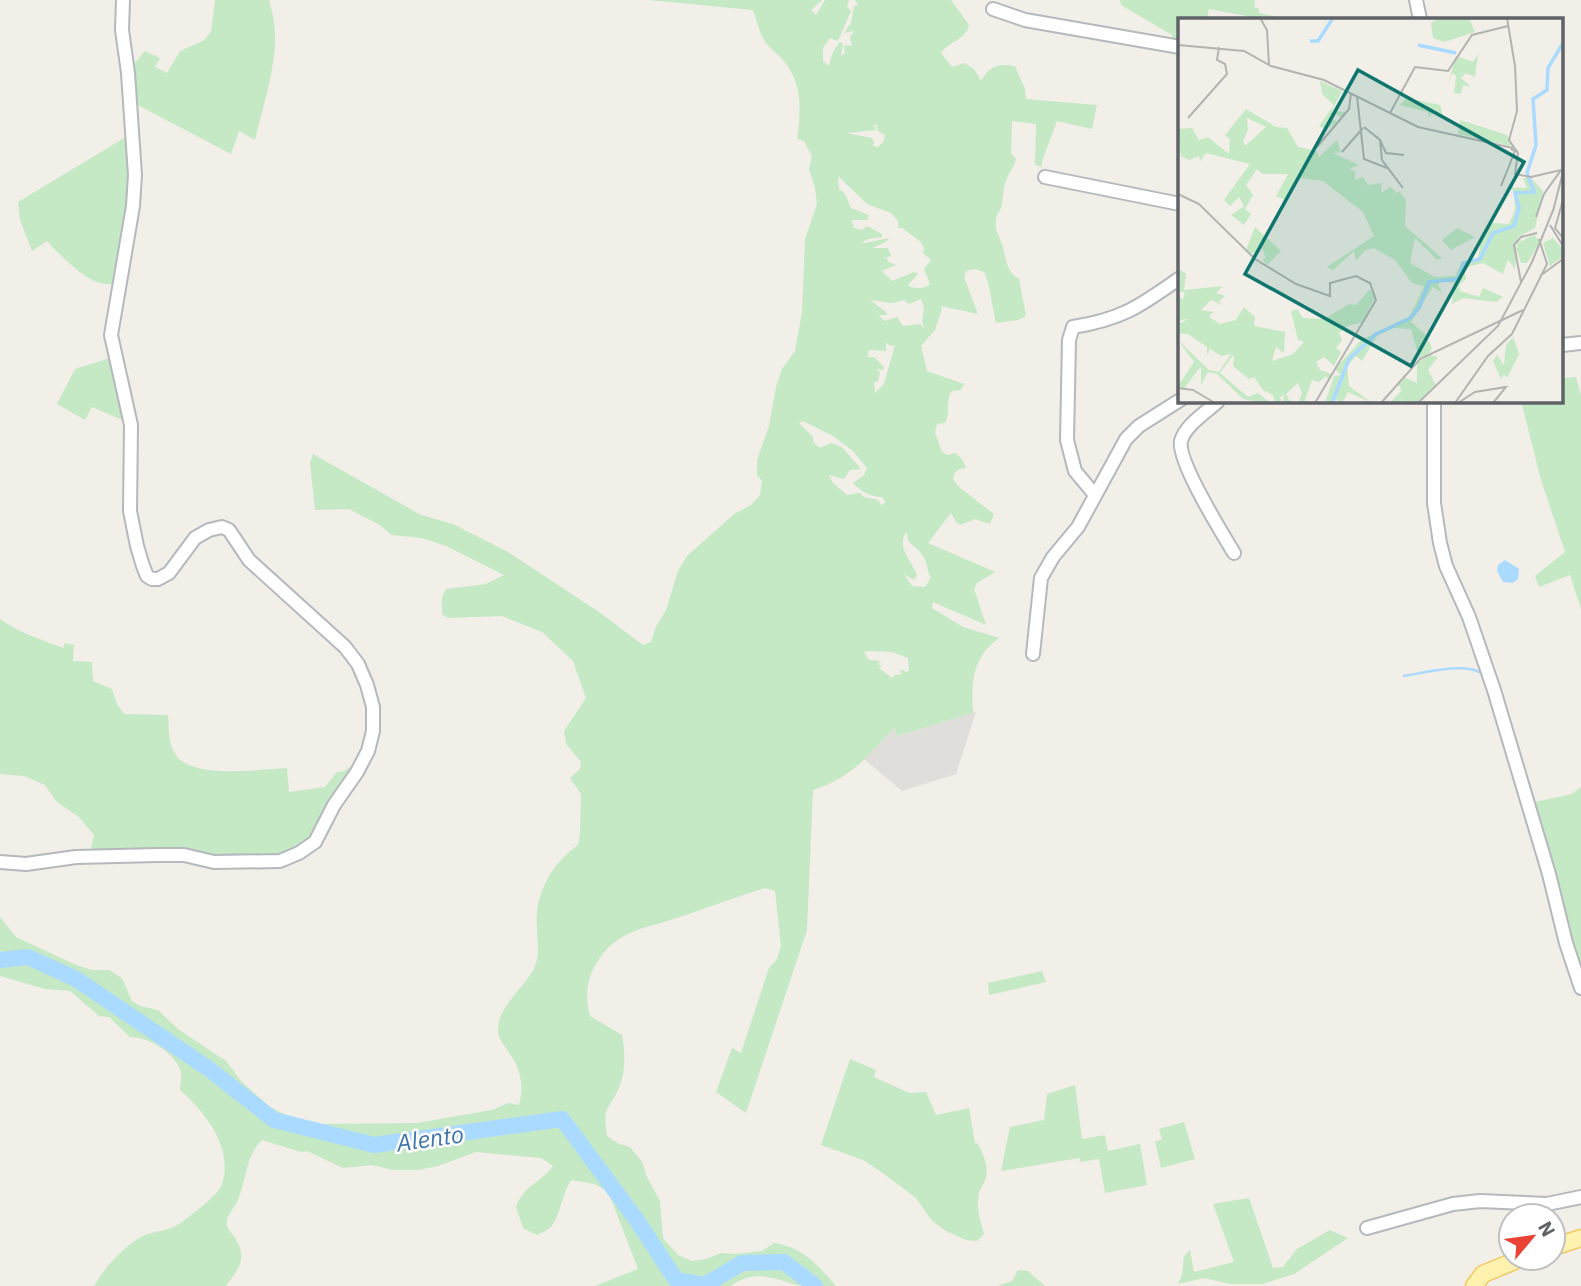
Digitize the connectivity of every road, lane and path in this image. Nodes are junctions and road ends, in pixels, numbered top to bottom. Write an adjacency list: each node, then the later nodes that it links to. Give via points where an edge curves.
1 (123, 0): 15 (street, via 135,175 111,335 131,425 130,511 143,566 147,576 158,579 169,573 195,538 208,530 229,530 249,560 358,664 373,708 373,731 368,751 315,842 280,861 214,862 158,855)
2 (1416, 0): 4 (street)
3 (993, 9): 5 (street, via 1025,20)
4 (1420, 18)
5 (1178, 47)
6 (1045, 177): 7 (street)
7 (1178, 204)
8 (1178, 279): 12 (street, via 1115,319 1073,327 1067,440 1075,471)
9 (1178, 401): 12 (street, via 1126,439)
10 (1217, 402): 13 (street, via 1188,428 1181,449)
11 (1434, 402): 16 (street, via 1434,503 1440,543 1493,687)
12 (1096, 495): 14 (street, via 1041,578)
13 (1234, 553)
14 (1032, 654)
15 (0, 862)
16 (1581, 988)
17 (1581, 1197): 18 (street, via 1547,1203 1452,1204)
18 (1367, 1228)
19 (1497, 1268): 20 (main road, via 1483,1274)
20 (1474, 1286)

